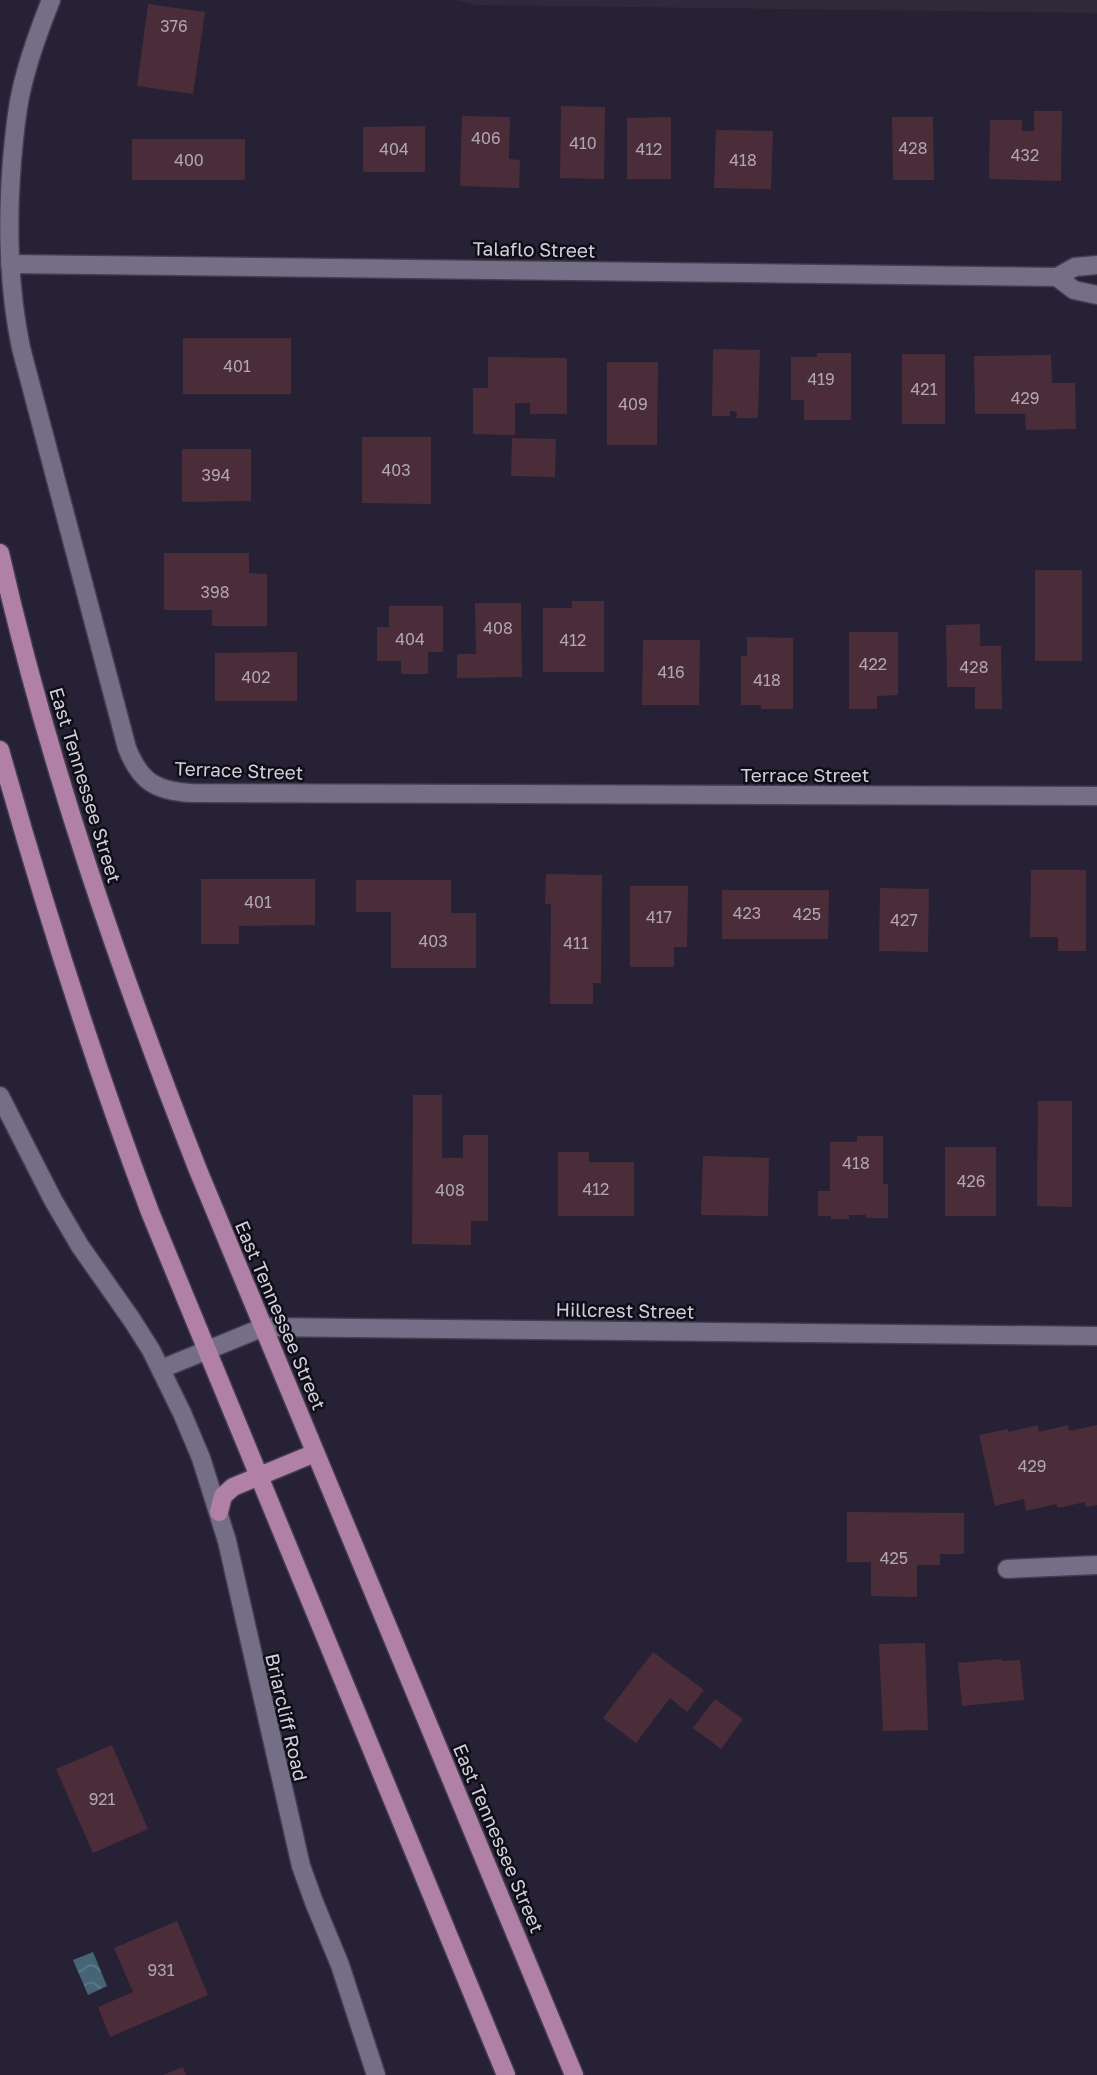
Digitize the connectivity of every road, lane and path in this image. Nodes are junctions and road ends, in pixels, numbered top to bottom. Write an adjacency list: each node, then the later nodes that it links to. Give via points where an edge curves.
1 (51, 0): 2 (street, Terrace Street, via 19,105 10,199)
2 (10, 264): 4 (street, Talaflo Street); 8 (street, Terrace Street, via 21,348 127,748 137,771 153,785 177,792 257,793)
3 (1097, 265): 4 (street, Talaflo Street, via 1075,267)
4 (1057, 277): 5 (street, Talaflo Street, via 1074,290)
5 (1097, 295)
6 (0, 553): 10 (main road, East Tennessee Street, via 55,761 108,930 156,1063)
7 (0, 750): 12 (main road, via 113,1111)
8 (1097, 796)
9 (0, 1096): 13 (street, via 73,1236)
10 (264, 1327): 11 (street, Hillcrest Street); 12 (street, Hillcrest Street); 14 (main road, East Tennessee Street)
11 (1097, 1336)
12 (206, 1350): 13 (street, Hillcrest Street); 15 (main road)
13 (161, 1369): 16 (street, Briarcliff Road, via 192,1436)
14 (315, 1453): 15 (main road); 21 (main road, East Tennessee Street)
15 (258, 1476): 16 (main road, via 227,1491); 20 (main road)
16 (219, 1512): 19 (street, Briarcliff Road, via 301,1866)
17 (1097, 1565): 18 (street)
18 (1007, 1569)
19 (376, 2075)
20 (506, 2075)
21 (574, 2075)

